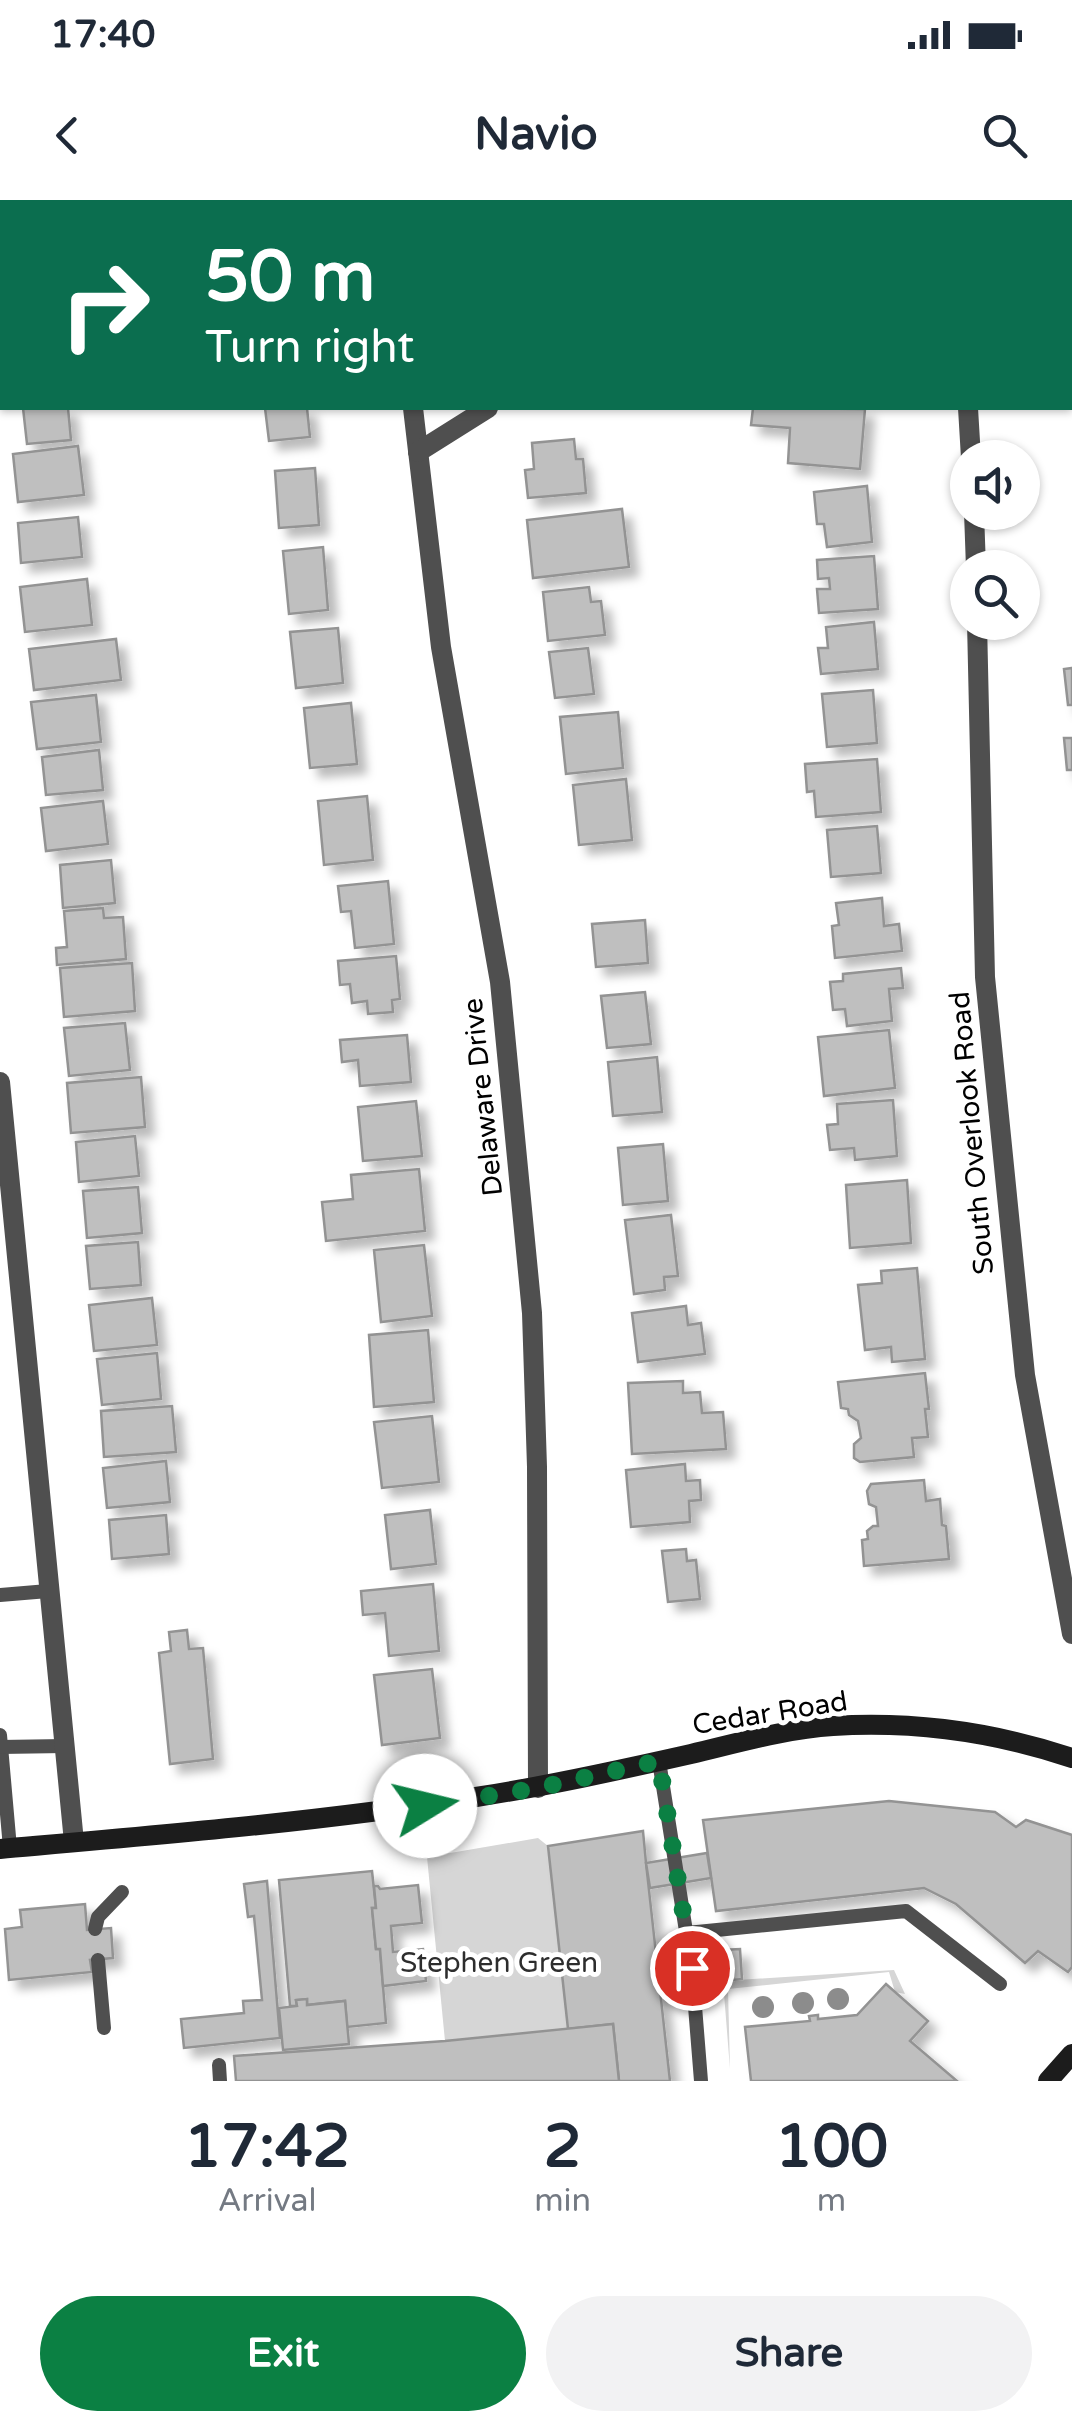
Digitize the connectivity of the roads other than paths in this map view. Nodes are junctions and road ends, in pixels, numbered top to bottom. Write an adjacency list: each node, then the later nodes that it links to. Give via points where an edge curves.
1 (413, 410): 5 (street, Delaware Drive)
2 (485, 410): 5 (street)
3 (968, 410): 4 (street)
4 (969, 440)
5 (418, 452): 15 (street, Delaware Drive, via 441,647 500,982 532,1313)
6 (977, 640): 10 (street, South Overlook Road, via 987,997 1025,1375)
7 (0, 1082): 8 (street)
8 (48, 1591): 9 (lane); 12 (street)
9 (0, 1595)
10 (1072, 1634)
11 (0, 1743): 12 (lane); 16 (lane)
12 (64, 1746): 17 (street)
13 (1072, 1758): 14 (main road, Cedar Road, via 990,1735 880,1724 774,1735)
14 (659, 1761): 15 (main road, Cedar Road); 21 (lane)
15 (538, 1788): 17 (main road, Cedar Road, via 267,1826)
16 (3, 1792): 18 (lane)
17 (74, 1842): 18 (main road, Cedar Road)
18 (5, 1848)
19 (122, 1892): 20 (lane, via 98,1916)
20 (95, 1930)
21 (687, 1933): 23 (lane, via 906,1911); 26 (lane)
22 (98, 1960): 24 (lane)
23 (1000, 1984)
24 (104, 2028)
25 (1072, 2054): 27 (main road)
26 (701, 2081)
27 (1048, 2081)

